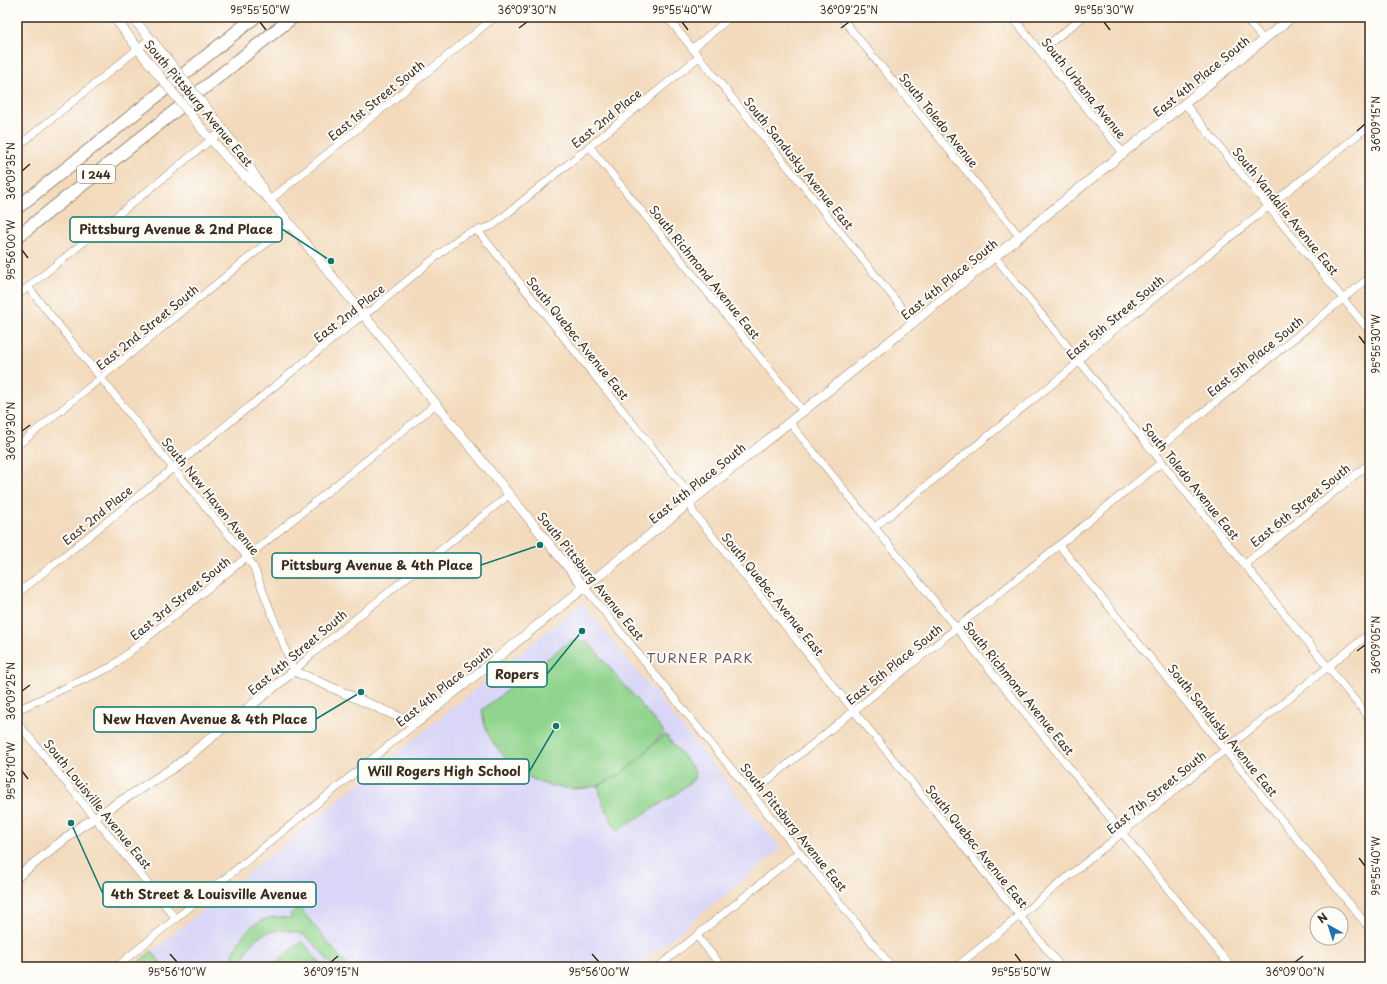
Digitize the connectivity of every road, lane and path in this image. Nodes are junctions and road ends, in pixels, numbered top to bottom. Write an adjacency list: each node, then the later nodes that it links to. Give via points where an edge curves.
1 (114, 17): 15 (street, South Pittsburg Avenue East)
2 (132, 17): 13 (street, South Pittsburg Avenue East)
3 (255, 17): 28 (highway, I 244)
4 (293, 17): 31 (highway, I 244)
5 (495, 17): 26 (street, East 1st Street South)
6 (667, 17): 16 (street, South Sandusky Avenue East)
7 (731, 17): 16 (street)
8 (841, 17): 32 (street, South Toledo Avenue)
9 (1012, 17): 17 (street, South Urbana Avenue)
10 (1083, 17): 17 (street)
11 (1244, 17): 14 (street)
12 (1292, 17): 14 (street, East 4th Place South)
13 (150, 39): 15 (street); 21 (street, South Pittsburg Avenue East, bridge)
14 (1264, 40): 19 (street, East 4th Place South)
15 (137, 49): 22 (street, South Pittsburg Avenue East, bridge); 24 (street)
16 (692, 49): 18 (street, South Sandusky Avenue East)
17 (1040, 52): 25 (street, South Urbana Avenue)
18 (699, 57): 23 (street, East 2nd Place); 39 (street, South Sandusky Avenue East)
19 (1185, 104): 25 (street, East 4th Place South); 27 (street, South Vandalia Avenue East)
20 (1370, 125): 27 (street, East 5th Street South)
21 (223, 130): 22 (street); 26 (street, South Pittsburg Avenue East)
22 (211, 140): 26 (street, South Pittsburg Avenue East); 35 (street)
23 (589, 146): 30 (street, East 2nd Place, via 492,226); 44 (street, South Richmond Avenue East)
24 (17, 147)
25 (1124, 154): 32 (street, East 4th Place South)
26 (270, 200): 29 (street, South Pittsburg Avenue East)
27 (1268, 206): 37 (street, South Vandalia Avenue East); 41 (street, East 5th Street South)
28 (17, 208)
29 (290, 224): 38 (street, South Pittsburg Avenue East); 42 (street, East 2nd Street South)
30 (478, 231): 38 (street, East 2nd Place, via 465,234 454,242); 52 (street, South Quebec Avenue East, via 689,493)
31 (17, 237)
32 (1020, 237): 33 (street, East 4th Place South)
33 (995, 257): 39 (street, East 4th Place South); 41 (street, South Toledo Avenue East)
34 (1370, 277): 37 (street, East 5th Place South)
35 (28, 288): 36 (street); 42 (street, South New Haven Avenue)
36 (17, 296)
37 (1343, 299): 40 (street, South Vandalia Avenue East); 47 (street, East 5th Place South)
38 (364, 316): 43 (street, South Pittsburg Avenue East); 50 (street, East 2nd Place)
39 (914, 323): 44 (street, East 4th Place South)
40 (1370, 332)
41 (1079, 361): 47 (street, South Toledo Avenue East); 53 (street, East 5th Street South)
42 (100, 379): 46 (street, East 2nd Street South); 50 (street, South New Haven Avenue)
43 (436, 404): 51 (street, South Pittsburg Avenue East); 55 (street, East 3rd Street South)
44 (804, 412): 45 (street, East 4th Place South)
45 (790, 423): 52 (street, East 4th Place South); 53 (street, South Richmond Avenue East)
46 (17, 446)
47 (1154, 452): 48 (street, South Toledo Avenue East)
48 (1162, 462): 54 (street, East 5th Place South); 56 (street, South Toledo Avenue East)
49 (1370, 463): 56 (street, East 6th Street South)
50 (173, 468): 55 (street, South New Haven Avenue); 58 (street, East 2nd Place)
51 (510, 494): 57 (street, South Pittsburg Avenue East); 62 (street, East 4th Street South)
52 (691, 502): 57 (street, East 4th Place South); 64 (street, South Quebec Avenue East, via 693,512)
53 (875, 527): 59 (street, South Richmond Avenue East)
54 (1059, 545): 59 (street, East 5th Place South); 68 (street, South Sandusky Avenue East)
55 (248, 558): 62 (street, South New Haven Avenue); 63 (street, East 3rd Street South, via 111,667)
56 (1244, 565): 61 (street, South Toledo Avenue East)
57 (585, 588): 67 (street, East 4th Place South); 69 (street, South Pittsburg Avenue East)
58 (17, 594)
59 (956, 628): 64 (street, East 5th Place South); 71 (street, South Richmond Avenue East)
60 (1370, 633): 61 (street, East 7th Street South)
61 (1328, 667): 65 (street, South Toledo Avenue East); 68 (street, East 7th Street South)
62 (294, 671): 67 (street); 70 (street, East 4th Street South, via 176,766)
63 (17, 710)
64 (853, 711): 69 (street, East 5th Place South); 74 (street, South Quebec Avenue East)
65 (1370, 719)
66 (17, 722): 70 (street, South Louisville Avenue East)
67 (415, 724): 75 (street, East 4th Place South)
68 (1225, 749): 71 (street, East 7th Street South); 76 (street, South Sandusky Avenue East)
69 (752, 793): 72 (street, South Pittsburg Avenue East)
70 (95, 817): 73 (street, East 4th Street South); 75 (street, South Louisville Avenue East)
71 (1123, 833): 74 (street, East 7th Street South); 84 (street, South Richmond Avenue East)
72 (799, 852): 77 (street); 81 (street, South Pittsburg Avenue East)
73 (17, 877)
74 (1020, 916): 82 (street, East 7th Street South); 83 (street, South Quebec Avenue East)
75 (176, 919): 78 (street, East 4th Place South)
76 (1370, 929)
77 (697, 936): 79 (street); 80 (street)
78 (116, 967)
79 (658, 967)
80 (722, 967)
81 (892, 967)
82 (956, 967)
83 (1061, 967)
84 (1231, 967)

